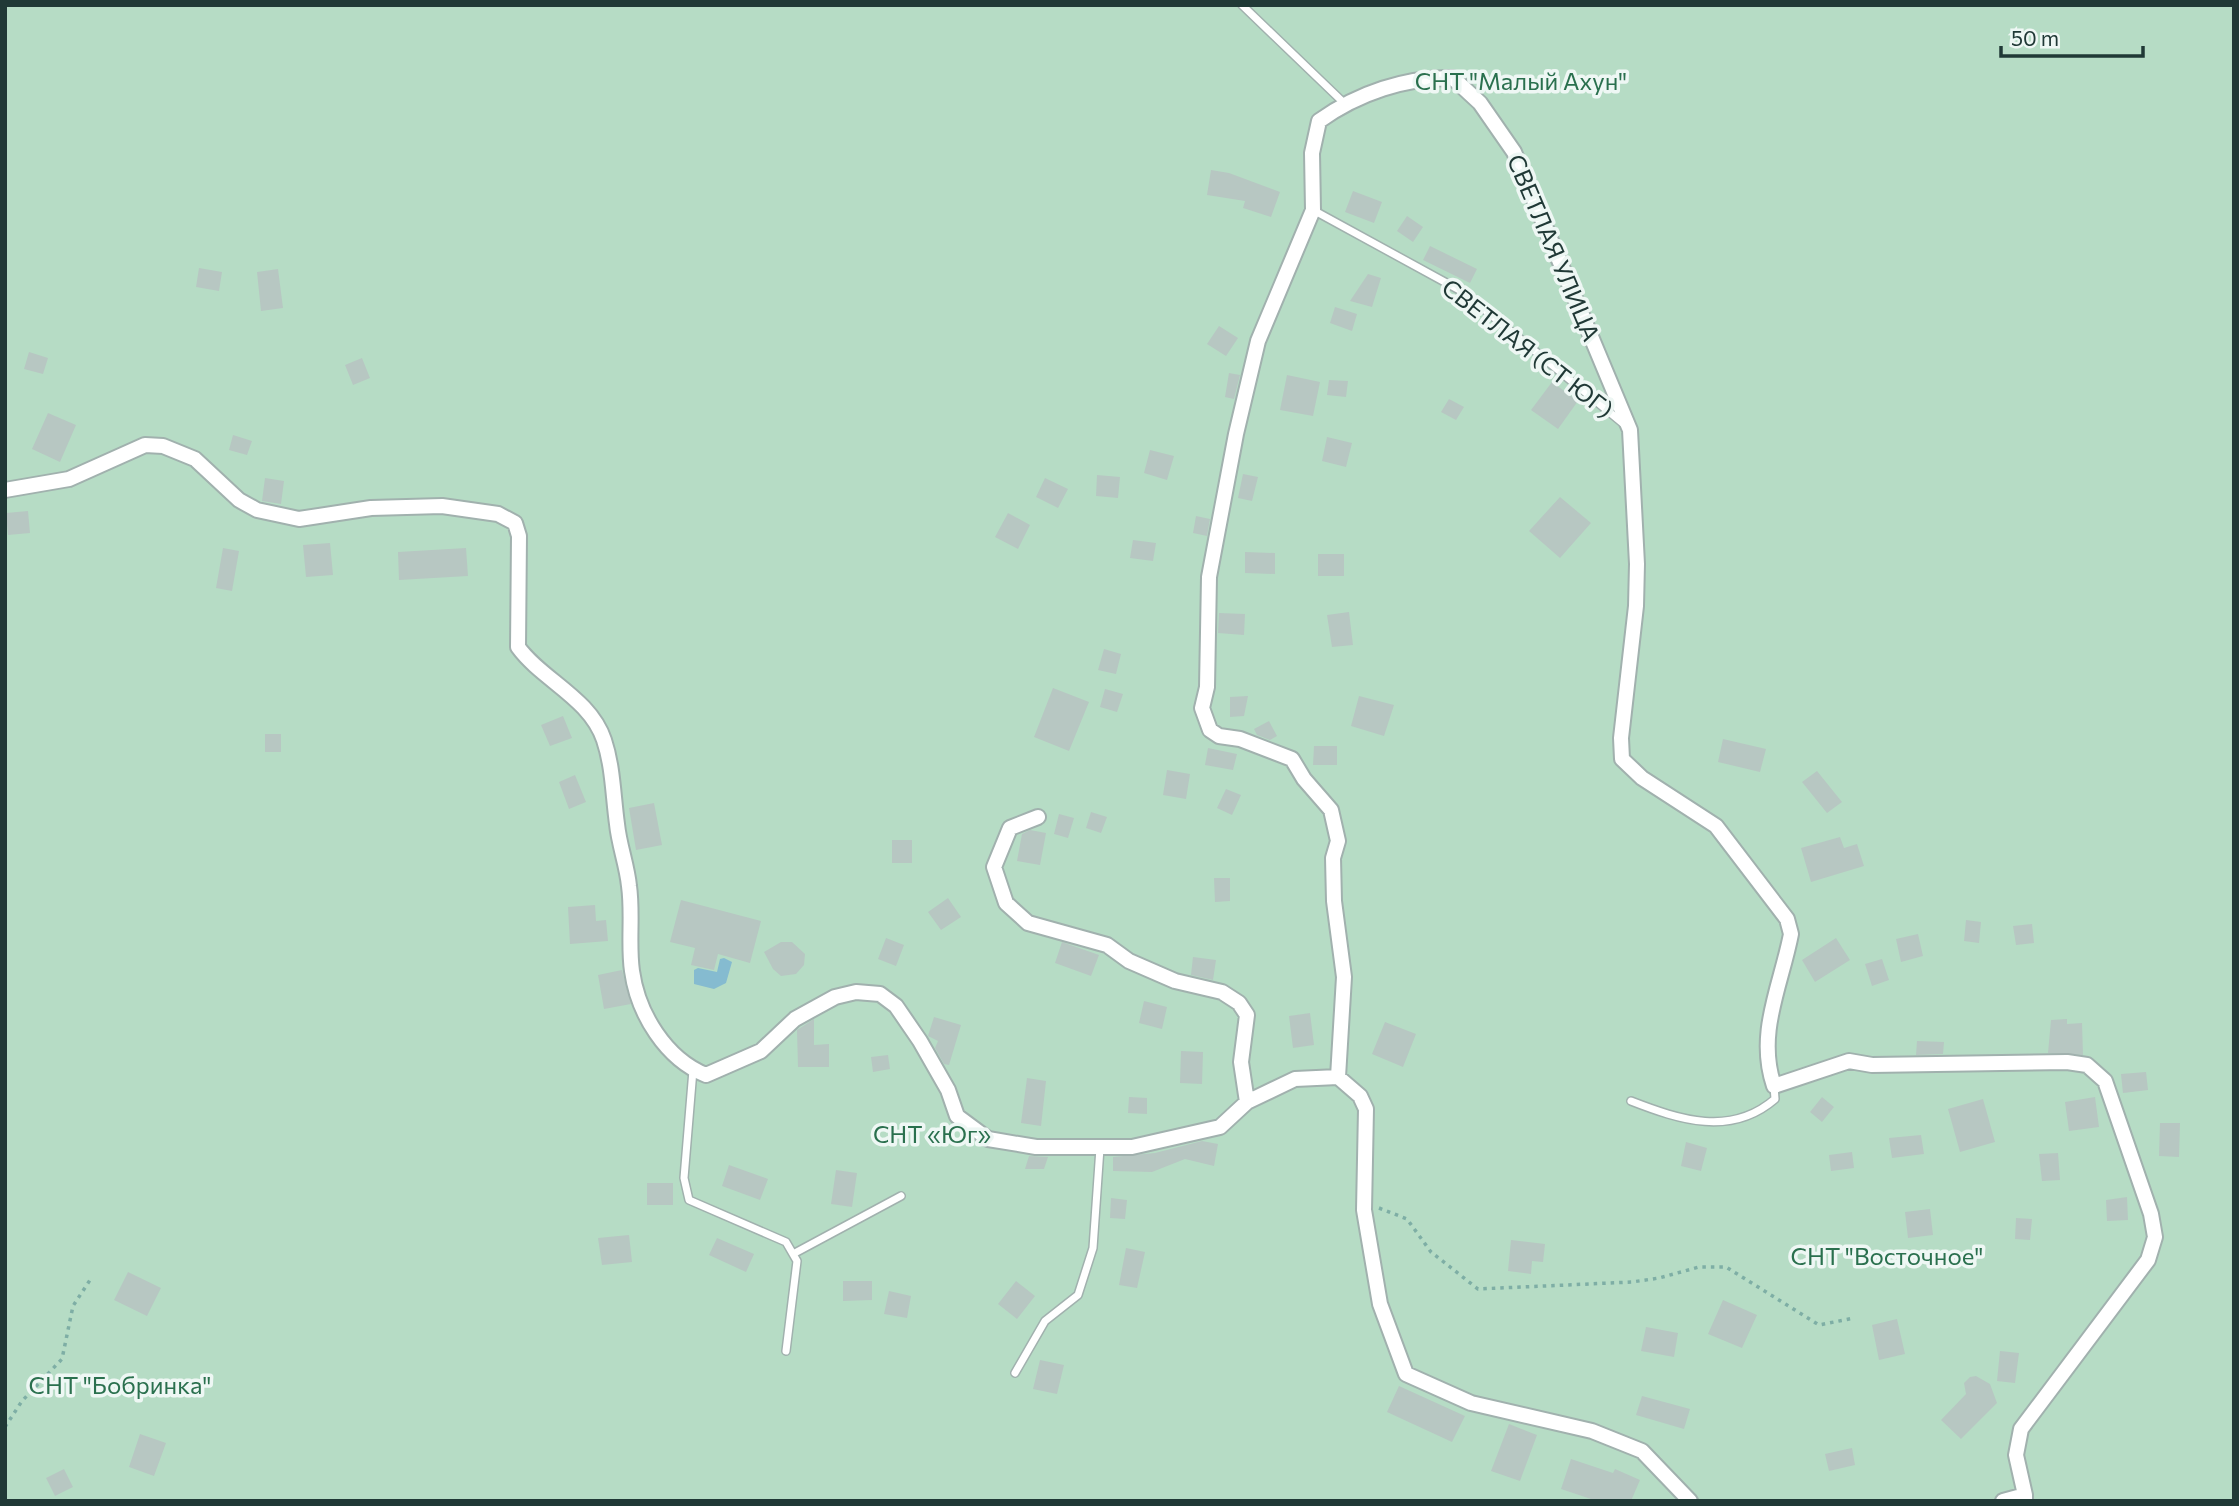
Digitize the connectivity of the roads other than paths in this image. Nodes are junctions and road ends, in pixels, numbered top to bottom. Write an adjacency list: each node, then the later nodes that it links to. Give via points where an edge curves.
1 (1242, 5): 2 (lane)
2 (1344, 103): 3 (street, СВЕТЛАЯ УЛИЦА, via 1319,121 1312,153); 4 (street, СВЕТЛАЯ УЛИЦА, via 1430,77 1453,78 1480,103 1514,152)
3 (1313, 210): 4 (lane, СВЕТЛАЯ (СТ ЮГ), via 1463,292); 8 (street, СВЕТЛАЯ УЛИЦА, via 1258,341 1236,434 1209,577 1207,687 1202,708 1210,730 1219,736 1292,759 1331,810 1338,841 1333,858 1334,901 1344,977)
4 (1630, 429): 9 (street, СВЕТЛАЯ УЛИЦА, via 1637,565 1622,759 1642,778 1716,826 1787,919 1791,934 1767,1032 1766,1063)
5 (5, 490): 7 (street, via 69,479 145,445 163,446 195,459 239,500 257,510 299,519 371,508 442,506 498,514 515,523 519,536 518,647 576,699 603,736 629,884 632,972 647,1019 670,1052)
6 (1038, 817): 11 (street, via 1010,828 994,867 1006,904 1028,923 1107,945 1129,961 1175,981 1222,992 1239,1003 1247,1015 1241,1062)
7 (693, 1070): 12 (street, via 706,1075 761,1051 795,1018 835,997 856,992 880,994 896,1006 920,1041 957,1116 988,1139 1036,1147); 14 (lane, via 684,1178 689,1200 786,1242)
8 (1338, 1077): 11 (street, via 1295,1079); 18 (street, via 1360,1096 1366,1109 1364,1210 1380,1304 1406,1374 1471,1403 1592,1431 1642,1451)
9 (1774, 1086): 10 (lane, via 1775,1100 1758,1114 1728,1121 1682,1120); 17 (street, via 1849,1061 1872,1065 2067,1062 2087,1065 2105,1081 2155,1237 2148,1260 2021,1429 2016,1455)
10 (1631, 1101)
11 (1247, 1102): 12 (street, via 1220,1127 1132,1147)
12 (1100, 1148): 16 (lane, via 1093,1248 1078,1295 1045,1321)
13 (901, 1196): 14 (lane)
14 (793, 1254): 15 (lane, via 797,1261)
15 (786, 1352)
16 (1015, 1373)
17 (2025, 1498): 19 (street)
18 (1690, 1501)
19 (2003, 1501)

